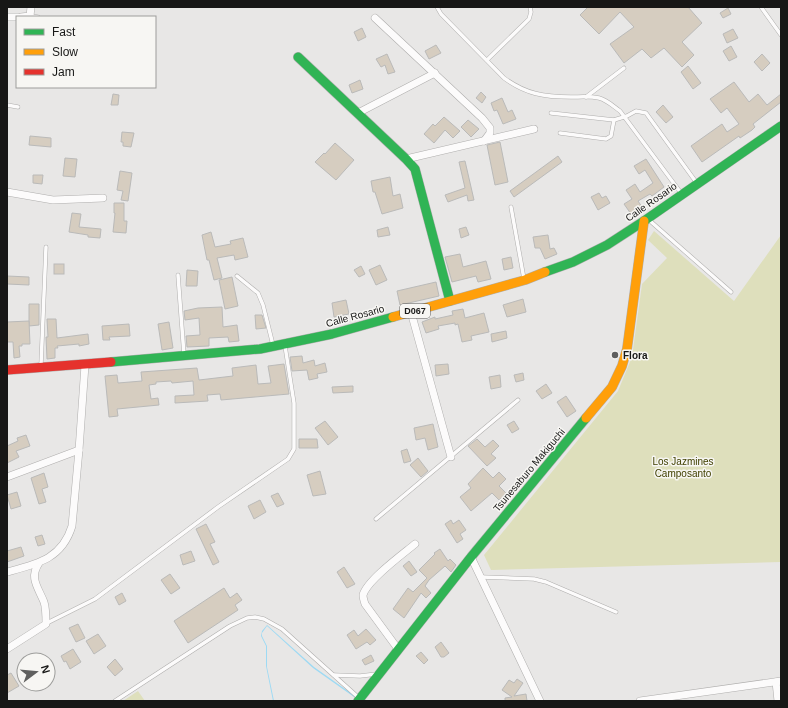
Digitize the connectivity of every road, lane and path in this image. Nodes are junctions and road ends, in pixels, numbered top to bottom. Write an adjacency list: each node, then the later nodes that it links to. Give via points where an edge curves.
1 (31, 7): 5 (street)
2 (437, 7): 9 (lane)
3 (530, 7): 9 (lane, via 529,19)
4 (761, 7): 7 (lane)
5 (30, 16)
6 (376, 18): 11 (street)
7 (781, 35)
8 (298, 56): 15 (street)
9 (487, 60): 12 (lane, via 504,78 532,93 550,97)
10 (624, 68): 12 (lane)
11 (434, 74): 15 (street); 22 (street, via 487,124 490,133)
12 (586, 97): 17 (lane, via 606,101)
13 (7, 105): 14 (lane)
14 (18, 106)
15 (358, 113): 23 (street)
16 (551, 114): 18 (lane)
17 (624, 117): 18 (lane); 24 (lane, via 636,111 646,113); 26 (lane)
18 (614, 120): 21 (lane, via 611,136 606,139)
19 (781, 126): 24 (street, Calle Rosario / D067)
20 (534, 129): 22 (street)
21 (560, 133)
22 (484, 141): 23 (street)
23 (406, 159): 35 (street, via 415,169)
24 (697, 183): 26 (street, Calle Rosario / D067)
25 (7, 192): 27 (street, via 53,200)
26 (681, 194): 29 (street, Calle Rosario / D067)
27 (103, 198)
28 (511, 207): 33 (lane)
29 (645, 219): 33 (street, Calle Rosario / D067, via 586,256); 34 (lane); 49 (street, Tsunesaburo Makiguchi, via 627,349 612,387)
30 (46, 247): 41 (lane)
31 (178, 275): 39 (lane)
32 (237, 276): 38 (lane, via 258,293)
33 (525, 280): 35 (street, Calle Rosario / D067)
34 (731, 292)
35 (450, 301): 36 (street, Calle Rosario / D067)
36 (411, 312): 37 (street, Calle Rosario / D067); 45 (street)
37 (285, 344): 38 (street, Calle Rosario / D067); 54 (lane, via 294,403 294,449 288,459 218,507 95,599)
38 (274, 347): 39 (street, Calle Rosario / D067)
39 (184, 357): 40 (street, Calle Rosario / D067)
40 (85, 365): 41 (street, Calle Rosario / D067); 44 (street)
41 (41, 368): 42 (street, Calle Rosario / D067)
42 (7, 370)
43 (518, 400): 45 (lane)
44 (79, 450): 46 (street); 50 (street, via 70,533 60,549)
45 (451, 457): 47 (lane)
46 (7, 477)
47 (376, 519)
48 (415, 544): 56 (street, via 375,578 363,599)
49 (471, 557): 52 (street); 56 (street, Tsunesaburo Makiguchi)
50 (39, 563): 51 (street); 54 (street, via 35,569 35,578 45,606)
51 (7, 572)
52 (481, 577): 53 (lane, via 534,579 546,582); 62 (street)
53 (616, 612)
54 (46, 624): 55 (street)
55 (7, 649)
56 (398, 649): 57 (street, Tsunesaburo Makiguchi)
57 (378, 674): 58 (lane); 60 (street, Tsunesaburo Makiguchi)
58 (334, 675): 60 (lane); 61 (lane, via 282,629 255,617 230,626)
59 (778, 682): 63 (street); 64 (street)
60 (360, 699)
61 (115, 701)
62 (540, 701)
63 (640, 701)
64 (778, 701)

